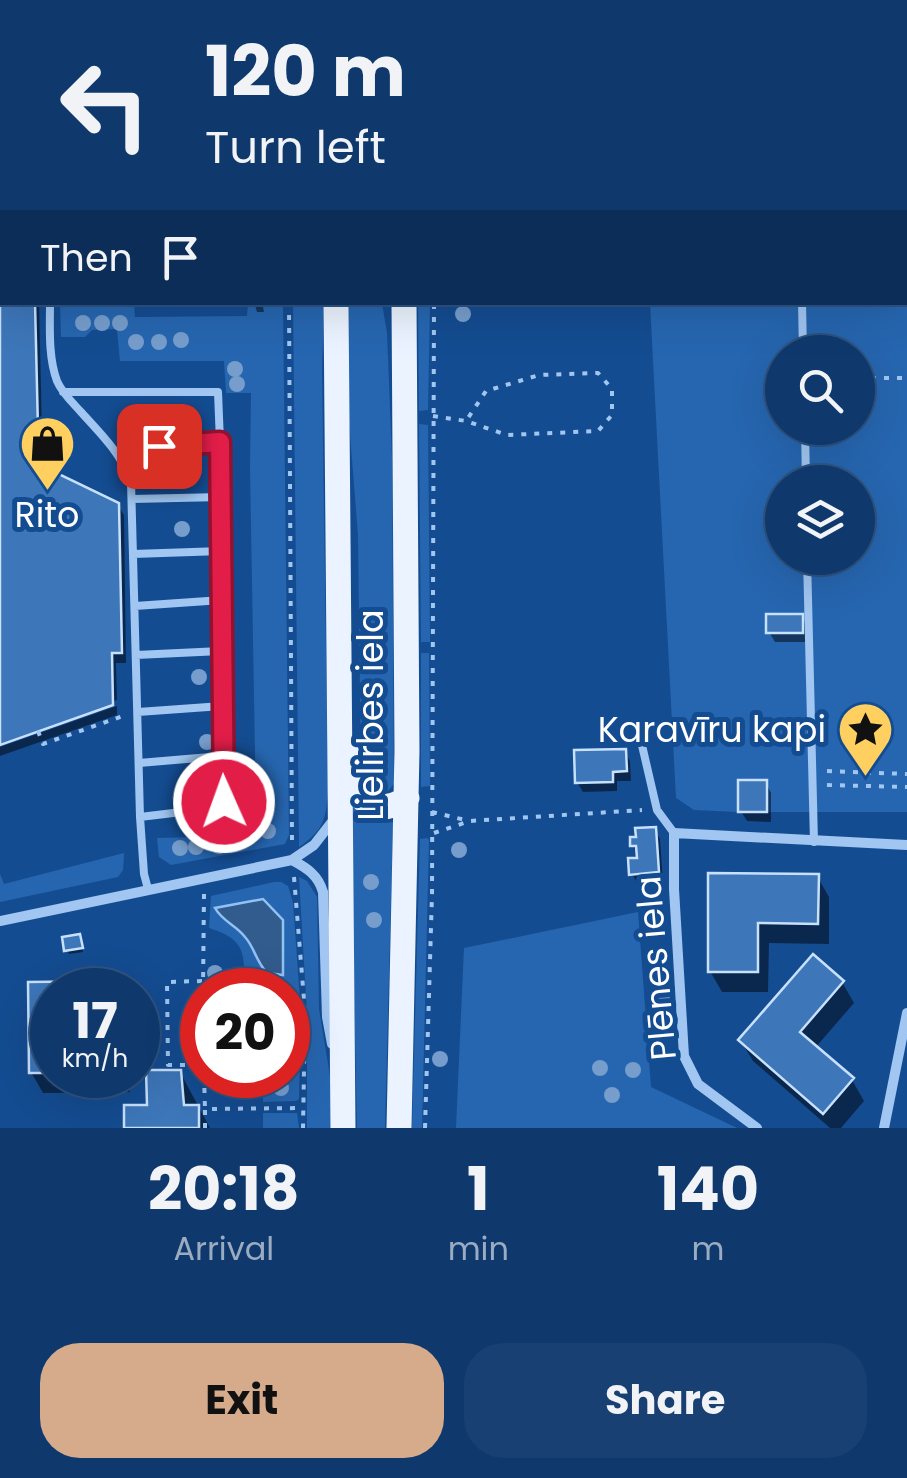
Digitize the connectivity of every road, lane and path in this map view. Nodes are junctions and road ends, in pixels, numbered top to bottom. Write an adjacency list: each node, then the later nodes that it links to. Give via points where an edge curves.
1 (50, 305): 11 (lane)
2 (289, 305): 47 (path)
3 (336, 305): 16 (main road, Lielirbes iela)
4 (392, 305): 10 (main road)
5 (404, 305): 10 (main road, Lielirbes iela)
6 (802, 305): 7 (lane)
7 (803, 335)
8 (875, 378): 9 (path)
9 (907, 378)
10 (405, 388): 37 (main road, Lielirbes iela)
11 (62, 392): 14 (lane, via 218,392); 15 (lane)
12 (433, 416): 13 (path)
13 (466, 421): 13 (path, via 506,435 598,430 612,416 612,389 598,373 539,375 486,392)
14 (220, 442): 15 (lane); 17 (lane)
15 (116, 451): 18 (lane)
16 (337, 482): 37 (main road, via 349,544 355,784 372,806); 39 (main road, Lielirbes iela)
17 (222, 497): 18 (lane); 19 (lane)
18 (132, 500): 20 (lane)
19 (222, 551): 20 (lane); 22 (lane)
20 (133, 554): 23 (lane)
21 (808, 575): 33 (lane)
22 (222, 600): 23 (lane); 24 (lane)
23 (134, 606): 25 (lane)
24 (221, 651): 25 (lane); 26 (lane)
25 (136, 656): 27 (lane)
26 (222, 706): 27 (lane); 31 (lane)
27 (138, 712): 32 (lane)
28 (127, 714): 29 (path, via 44,744)
29 (38, 731)
30 (641, 741): 38 (lane)
31 (222, 756): 32 (lane); 41 (lane, via 224,802)
32 (139, 763): 41 (lane)
33 (812, 770): 34 (path); 35 (lane)
34 (907, 774)
35 (812, 784): 36 (path); 45 (lane)
36 (907, 787)
37 (407, 798): 62 (main road, Lielirbes iela)
38 (657, 810): 42 (path); 44 (lane)
39 (339, 811): 47 (street, via 314,845); 55 (main road, Lielirbes iela)
40 (432, 812): 42 (path)
41 (140, 817): 48 (lane)
42 (470, 821): 43 (path)
43 (432, 833)
44 (674, 833): 45 (street); 63 (street, Plēnes iela, via 684,1056 698,1084)
45 (814, 842): 46 (street)
46 (907, 845)
47 (292, 860): 48 (street); 55 (street, Lielirbes iela, via 314,874 324,892 327,1018); 57 (path, via 305,1012)
48 (148, 888): 50 (street)
49 (204, 893): 51 (path)
50 (0, 921)
51 (202, 968)
52 (180, 982): 54 (path, via 168,982 168,1065)
53 (907, 1013): 64 (street)
54 (180, 1065)
55 (343, 1083): 61 (main road, Lielirbes iela)
56 (205, 1098): 58 (path)
57 (304, 1108): 58 (path); 60 (path)
58 (205, 1109): 59 (path)
59 (205, 1128)
60 (303, 1128)
61 (344, 1128)
62 (399, 1128)
63 (757, 1128)
64 (884, 1128)

